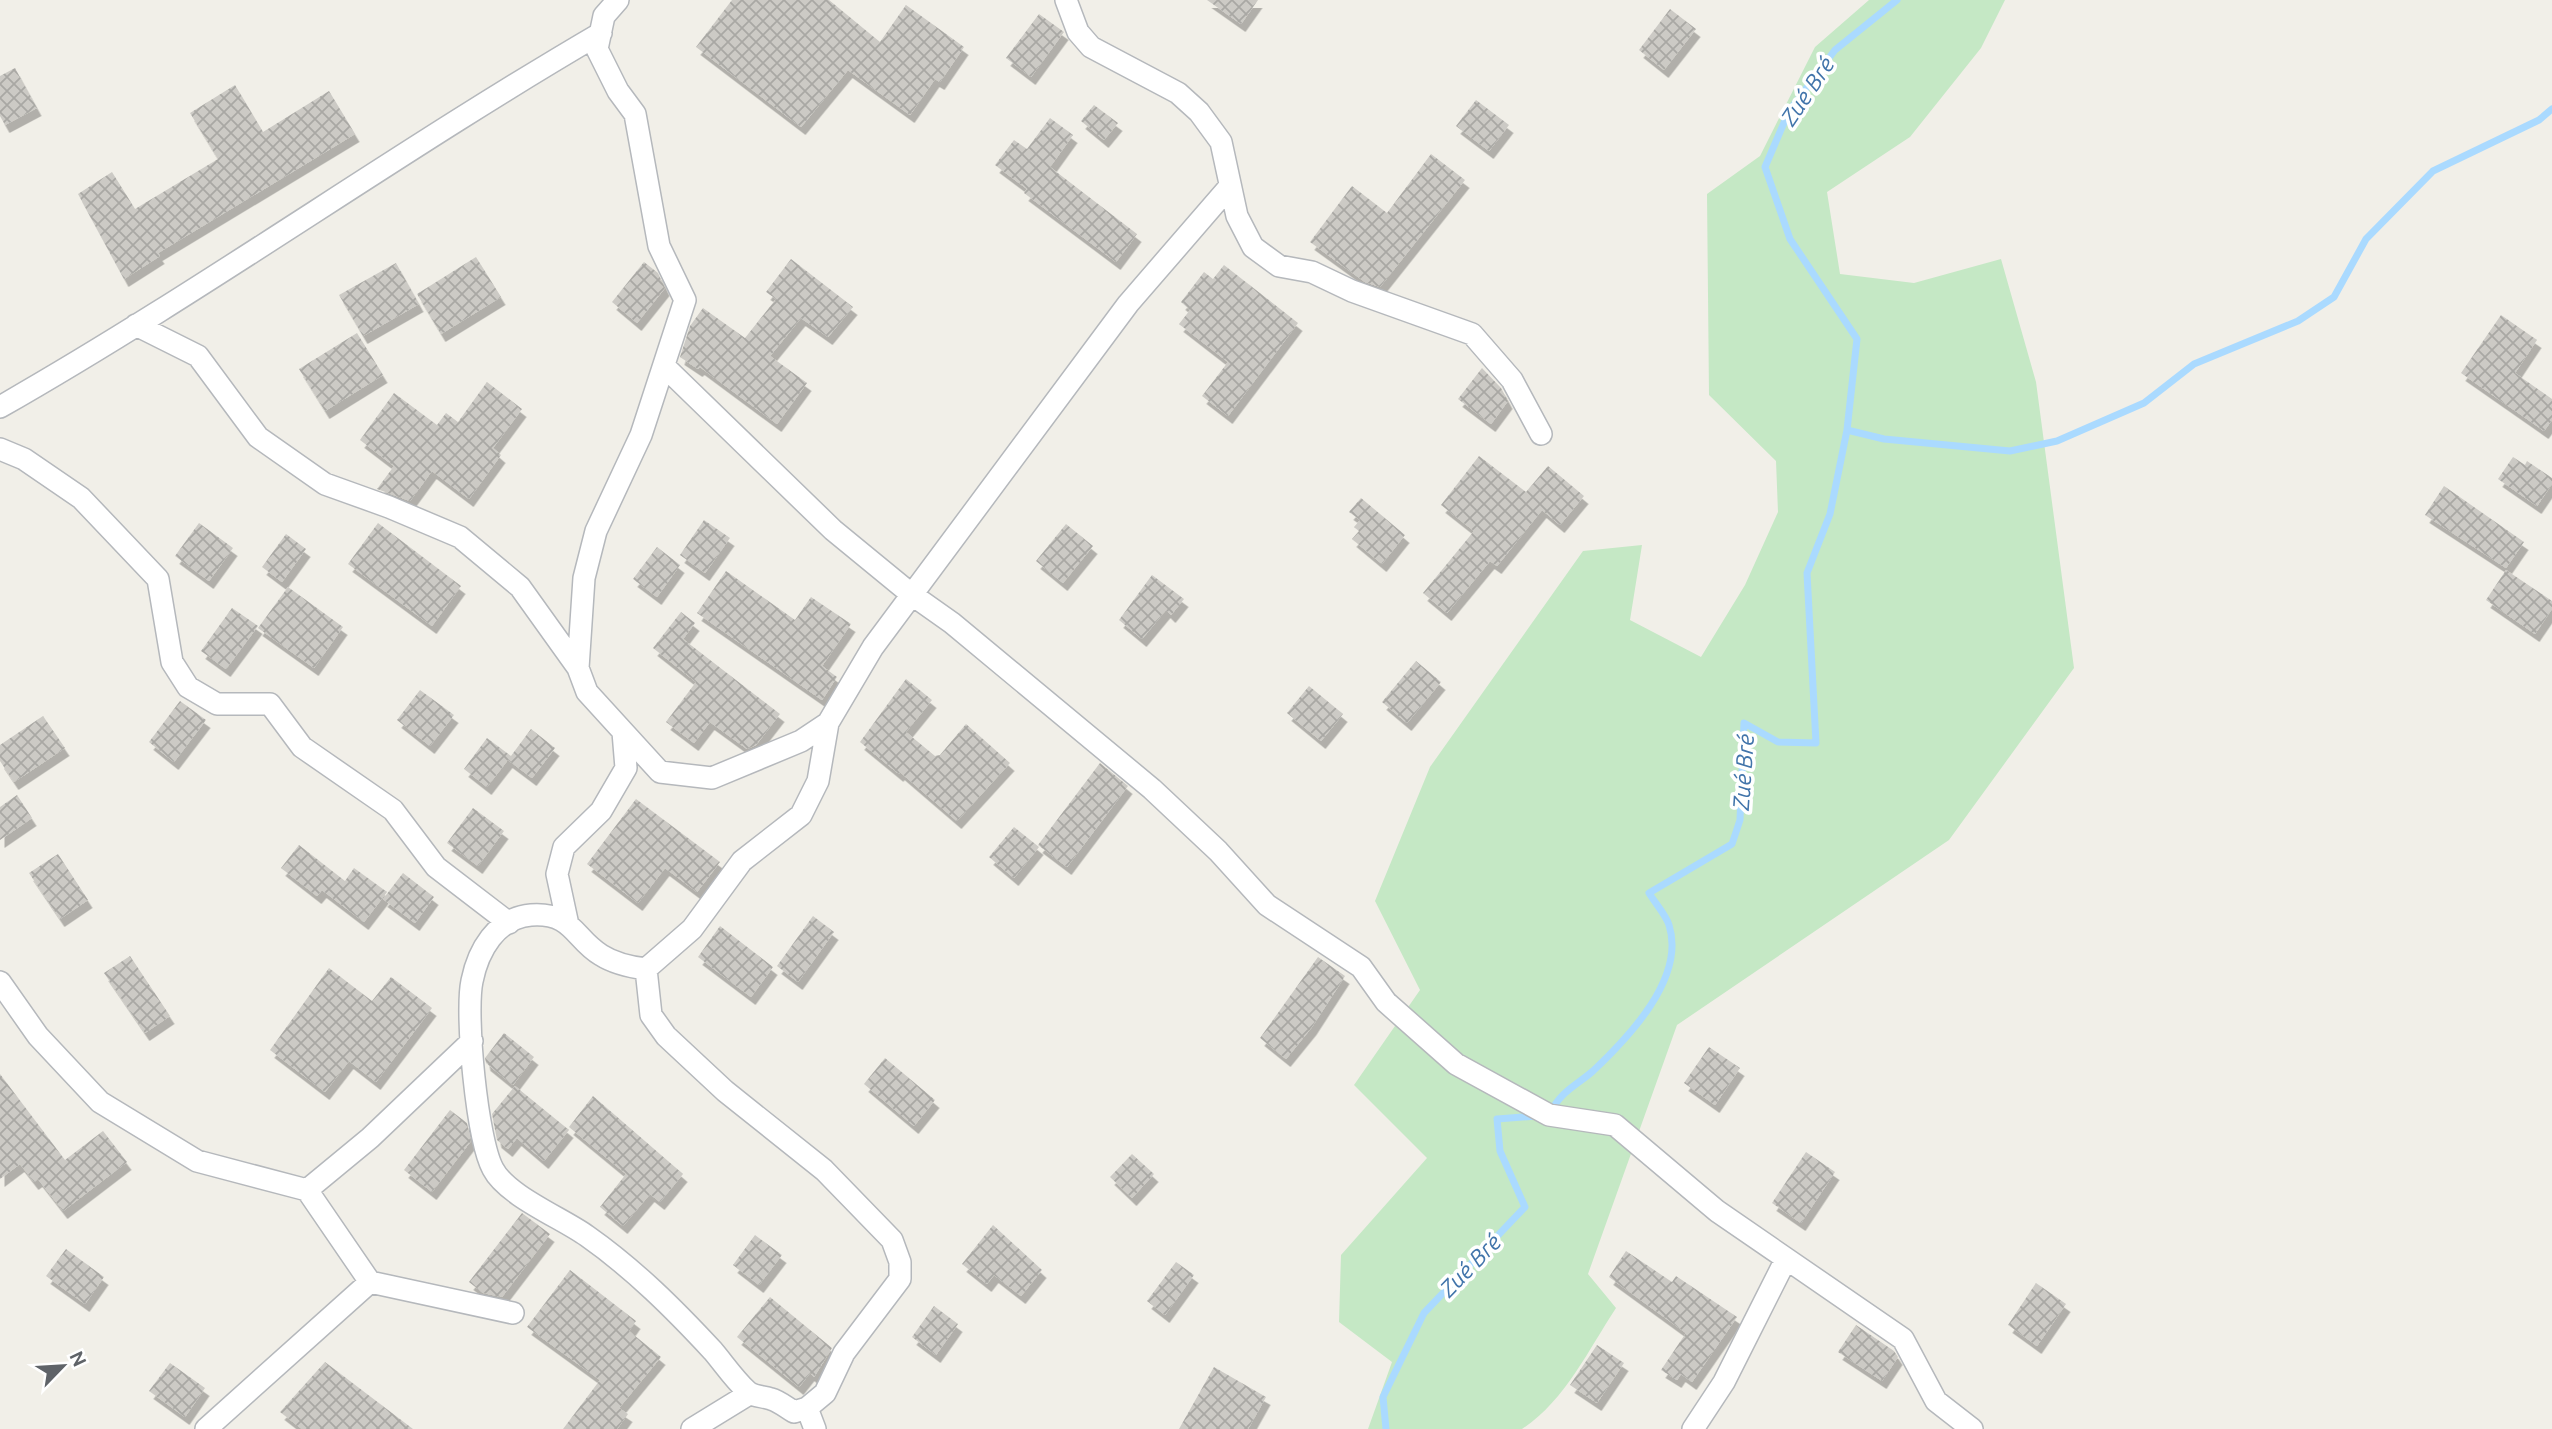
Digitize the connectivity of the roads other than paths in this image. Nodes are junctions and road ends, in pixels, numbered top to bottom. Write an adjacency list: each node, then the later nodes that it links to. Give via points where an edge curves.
1 (618, 0): 3 (street, via 604,16)
2 (1066, 0): 4 (street, via 1079,32 1091,47 1178,93 1199,112 1222,142)
3 (601, 33): 5 (street, via 519,80); 6 (street, via 597,49 618,92 635,114 659,246 685,300)
4 (1230, 186): 8 (street, via 1237,216 1254,247 1279,266 1312,272 1472,334 1512,380); 10 (street, via 1128,304)
5 (136, 325): 7 (street); 11 (street, via 198,356 258,437 325,484 460,537 520,587)
6 (664, 366): 10 (street, via 833,530); 11 (street, via 641,435 596,531 584,578)
7 (0, 407)
8 (1541, 434)
9 (0, 449): 14 (street, via 24,459 81,498 158,579 173,662 188,687 217,704 271,704 302,747 393,810 436,867)
10 (911, 594): 12 (street); 20 (street, via 1152,789 1267,905 1361,967 1386,1002 1456,1064 1549,1115 1615,1125 1717,1211)
11 (578, 668): 13 (street, via 587,692)
12 (828, 723): 13 (street, via 801,741 712,778 660,772); 16 (street, via 818,780 802,815 742,861 692,929)
13 (623, 732): 15 (street, via 626,768 601,811 564,847 556,874)
14 (509, 923): 15 (street, via 529,915 553,916); 18 (street, via 490,937 476,960 468,1001)
15 (568, 925): 16 (street, via 599,954)
16 (646, 970): 24 (street, via 650,1015 666,1036 725,1091 824,1170 892,1240 900,1279 844,1353 825,1393)
17 (0, 982): 19 (street, via 38,1036 100,1102 197,1161)
18 (472, 1041): 19 (street, via 370,1138); 23 (street, via 478,1124 493,1170 515,1191 588,1237 655,1291)
19 (307, 1190): 21 (street)
20 (1786, 1259): 28 (street, via 1724,1382); 29 (street, via 1903,1339 1936,1401)
21 (370, 1282): 22 (street); 25 (street)
22 (513, 1313)
23 (749, 1394): 24 (street, via 774,1399 794,1412); 26 (street)
24 (807, 1408): 27 (street)
25 (206, 1429)
26 (692, 1429)
27 (815, 1429)
28 (1693, 1429)
29 (1972, 1429)

